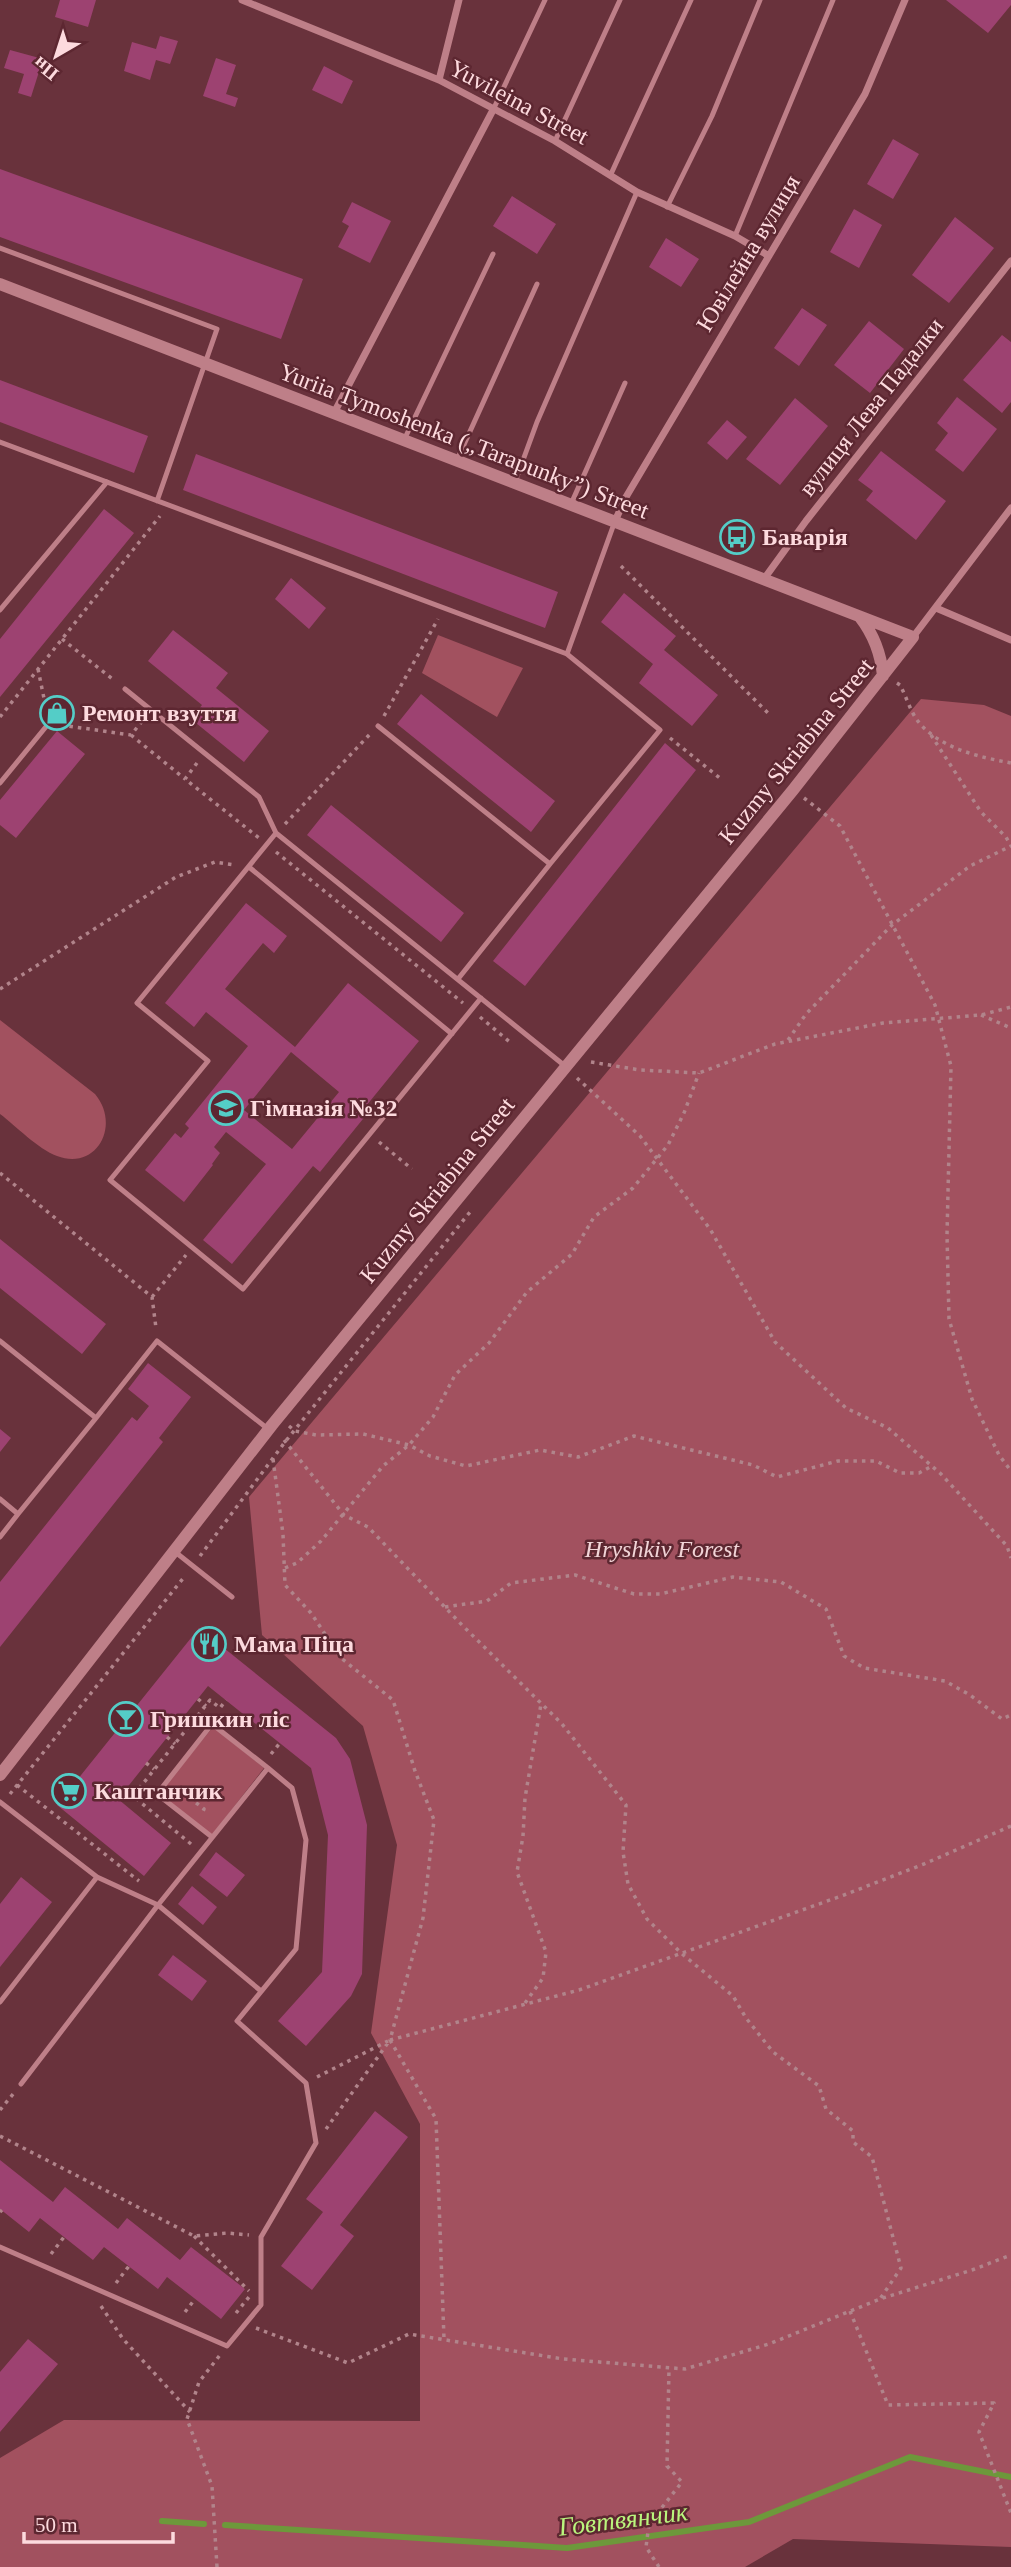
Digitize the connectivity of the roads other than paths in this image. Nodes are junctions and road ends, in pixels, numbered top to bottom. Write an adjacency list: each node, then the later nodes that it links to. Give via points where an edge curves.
1 (242, 0): 9 (street, Yuvileina Street)
2 (459, 0): 9 (street)
3 (545, 0): 10 (lane)
4 (620, 0): 11 (lane)
5 (691, 0): 12 (lane)
6 (760, 0): 14 (lane, via 712,116)
7 (833, 0): 15 (lane)
8 (905, 0): 18 (street, Ювілейна вулиця, via 865,94)
9 (439, 80): 10 (street, Yuvileina Street)
10 (493, 110): 11 (street, Yuvileina Street); 24 (street)
11 (555, 141): 12 (street, Yuvileina Street)
12 (611, 174): 13 (street, Yuvileina Street)
13 (637, 192): 14 (street, Yuvileina Street); 29 (lane)
14 (667, 207): 15 (street, Yuvileina Street)
15 (735, 236): 18 (street, Yuvileina Street)
16 (0, 248): 22 (lane, via 217,328)
17 (493, 254): 25 (lane)
18 (769, 256): 33 (street, Ювілейна вулиця)
19 (1011, 261): 34 (street, вулиця Лева Падалки)
20 (0, 284): 22 (street, Yuriia Tymoshenka („Tarapunky”) Street)
21 (537, 284): 27 (lane)
22 (205, 363): 24 (street, Yuriia Tymoshenka („Tarapunky”) Street); 30 (lane)
23 (625, 383): 31 (lane)
24 (334, 413): 25 (street, Yuriia Tymoshenka („Tarapunky”) Street)
25 (404, 440): 27 (street, Yuriia Tymoshenka („Tarapunky”) Street)
26 (0, 442): 28 (lane)
27 (457, 460): 29 (street, Yuriia Tymoshenka („Tarapunky”) Street)
28 (107, 482): 30 (lane); 36 (lane)
29 (515, 483): 31 (street, Yuriia Tymoshenka („Tarapunky”) Street)
30 (157, 500): 40 (lane)
31 (571, 504): 33 (street, Yuriia Tymoshenka („Tarapunky”) Street)
32 (1011, 508): 35 (street)
33 (615, 521): 34 (street, Yuriia Tymoshenka („Tarapunky”) Street); 40 (lane)
34 (764, 579): 37 (street, Yuriia Tymoshenka („Tarapunky”) Street)
35 (936, 608): 38 (street); 39 (street)
36 (0, 610)
37 (854, 614): 38 (street, Yuriia Tymoshenka („Tarapunky”) Street); 41 (street, via 870,630)
38 (913, 636): 41 (street, Kuzmy Skriabina Street)
39 (1011, 640)
40 (566, 654): 47 (lane, via 660,730)
41 (883, 676): 52 (street, Kuzmy Skriabina Street)
42 (125, 689): 46 (lane, via 259,797)
43 (49, 723): 45 (lane)
44 (378, 726): 47 (lane)
45 (0, 783)
46 (276, 833): 48 (lane); 49 (lane)
47 (550, 864): 49 (lane)
48 (248, 867): 51 (lane); 51 (lane, via 137,1003 208,1061 110,1180 243,1289)
49 (458, 979): 50 (lane)
50 (481, 998): 51 (lane); 52 (lane)
51 (452, 1034)
52 (565, 1066): 55 (street, Kuzmy Skriabina Street)
53 (0, 1341): 54 (lane)
54 (96, 1418): 55 (lane, via 157,1340); 57 (lane)
55 (273, 1424): 59 (street, Kuzmy Skriabina Street)
56 (0, 1499): 57 (lane)
57 (18, 1514): 58 (lane)
58 (0, 1537)
59 (174, 1551): 60 (lane); 62 (street, Kuzmy Skriabina Street)
60 (232, 1597)
61 (265, 1766): 64 (lane); 64 (lane, via 212,1724 157,1794); 67 (lane, via 292,1788 306,1840 296,1949)
62 (0, 1775)
63 (1, 1803): 65 (lane)
64 (212, 1838): 66 (lane)
65 (97, 1877): 66 (lane); 68 (lane)
66 (158, 1905): 67 (lane); 69 (lane)
67 (261, 1992): 70 (lane, via 237,2021 306,2083 316,2143 261,2237 261,2305 227,2346)
68 (0, 2002)
69 (21, 2084)
70 (0, 2247)

